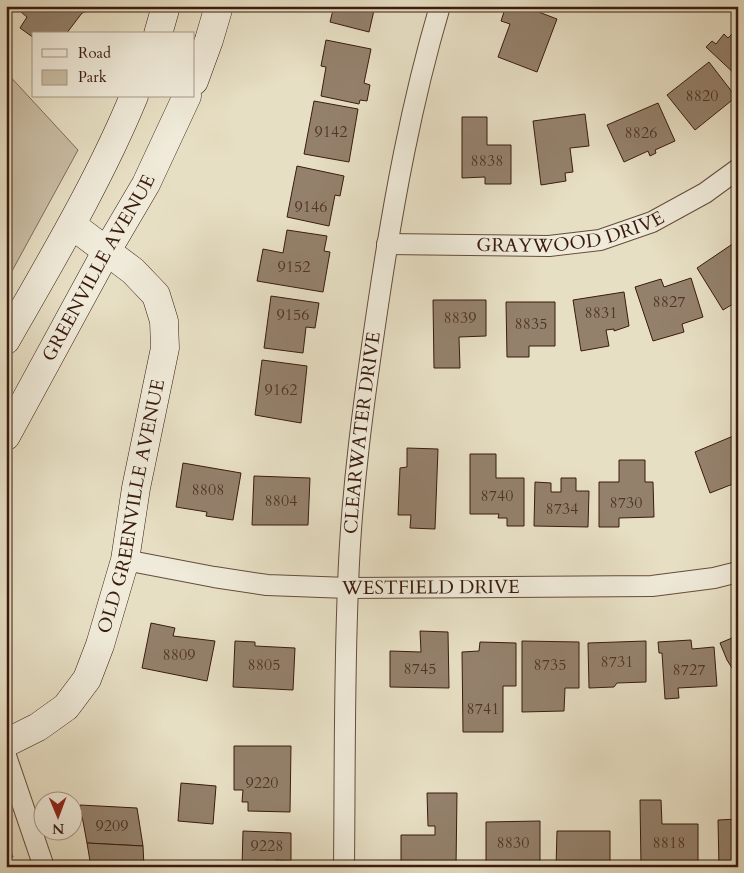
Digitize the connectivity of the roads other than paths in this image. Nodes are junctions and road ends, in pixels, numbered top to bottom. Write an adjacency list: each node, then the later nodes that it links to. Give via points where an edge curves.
1 (166, 6): 4 (main road)
2 (219, 6): 5 (main road)
3 (440, 6): 10 (street, CLEARWATER DRIVE, via 402,156)
4 (159, 32)
5 (195, 78)
6 (133, 98): 9 (main road)
7 (185, 98): 11 (main road, GREENVILLE AVENUE, via 146,184)
8 (738, 169): 10 (street, GRAYWOOD DRIVE, via 705,193 652,222 600,240 549,246)
9 (72, 225): 11 (main road, OLD GREENVILLE AVENUE); 12 (main road)
10 (387, 244): 16 (street, CLEARWATER DRIVE, via 362,410)
11 (106, 252): 13 (main road, GREENVILLE AVENUE); 14 (main road, OLD GREENVILLE AVENUE, via 133,271 156,294 164,321 165,348 137,480)
12 (6, 340)
13 (6, 436)
14 (125, 560): 16 (street, WESTFIELD DRIVE, via 267,585); 17 (main road, OLD GREENVILLE AVENUE, via 87,679 66,707 38,728)
15 (738, 572): 16 (street, WESTFIELD DRIVE, via 652,586)
16 (348, 588): 20 (street, CLEARWATER DRIVE)
17 (6, 743)
18 (6, 756): 19 (street)
19 (42, 866)
20 (344, 867)

